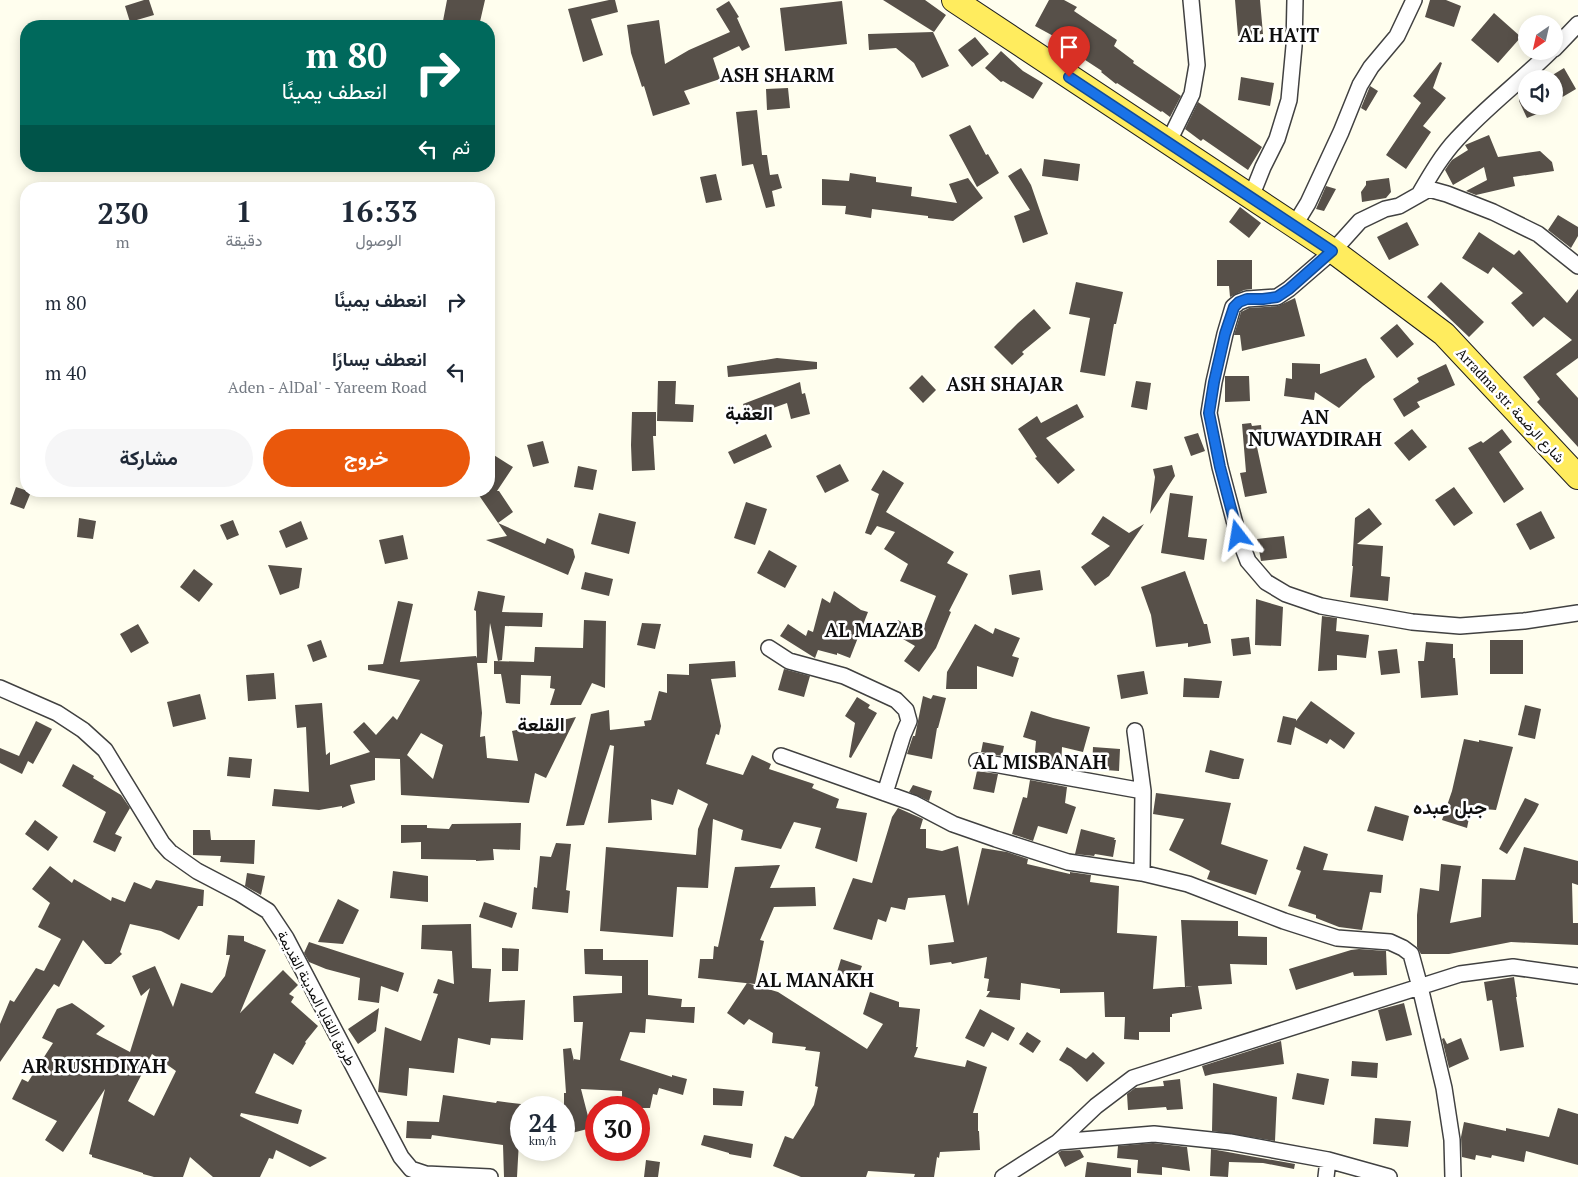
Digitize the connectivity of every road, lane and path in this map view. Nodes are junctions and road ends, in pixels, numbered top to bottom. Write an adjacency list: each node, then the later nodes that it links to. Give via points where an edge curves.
1 (954, 0): 8 (main road, Arradma str. شارع الرضمة)
2 (1191, 0): 8 (street, via 1197,64 1192,94)
3 (1295, 0): 10 (street, via 1289,100 1277,139)
4 (1414, 0): 11 (street, via 1397,36 1360,85 1308,203)
5 (1578, 24): 6 (street)
6 (1563, 40)
7 (1542, 60): 9 (street, via 1457,139)
8 (1168, 143): 10 (main road, Arradma str. شارع الرضمة)
9 (1420, 193): 12 (street, via 1399,206 1360,221); 13 (street, via 1429,189 1493,212 1538,234)
10 (1251, 197): 11 (main road, Arradma str. شارع الرضمة)
11 (1294, 226): 12 (main road, Arradma str. شارع الرضمة)
12 (1332, 251): 14 (main road, Arradma str. شارع الرضمة, via 1444,334); 15 (street, via 1277,297 1239,302 1234,307 1225,334 1209,413 1220,467 1248,561 1266,582 1286,594 1321,606 1412,622 1460,626)
13 (1578, 266)
14 (1578, 477)
15 (1578, 613)
16 (769, 648): 22 (street, via 788,660 844,676 896,700 906,710 909,721)
17 (0, 688): 28 (street, طريق اللقايا المدينة القديمة, via 57,713 83,730 105,750 170,852 268,911 286,938 401,1157 411,1169 426,1174)
18 (1135, 731): 21 (street)
19 (781, 756): 22 (street)
20 (977, 761): 21 (street)
21 (1143, 790): 23 (street)
22 (886, 793): 23 (street, via 953,824 1068,862)
23 (1142, 873): 25 (street, via 1188,884 1337,938 1390,942 1410,954)
24 (1578, 976): 25 (street, via 1513,967 1460,974)
25 (1420, 988): 26 (street, via 1133,1078 1096,1106); 32 (street, via 1444,1088 1452,1140)
26 (1058, 1142): 27 (street, via 1154,1134 1230,1142); 29 (street)
27 (1328, 1160): 30 (street); 31 (street)
28 (490, 1177)
29 (1003, 1177)
30 (1326, 1177)
31 (1389, 1177)
32 (1453, 1177)

